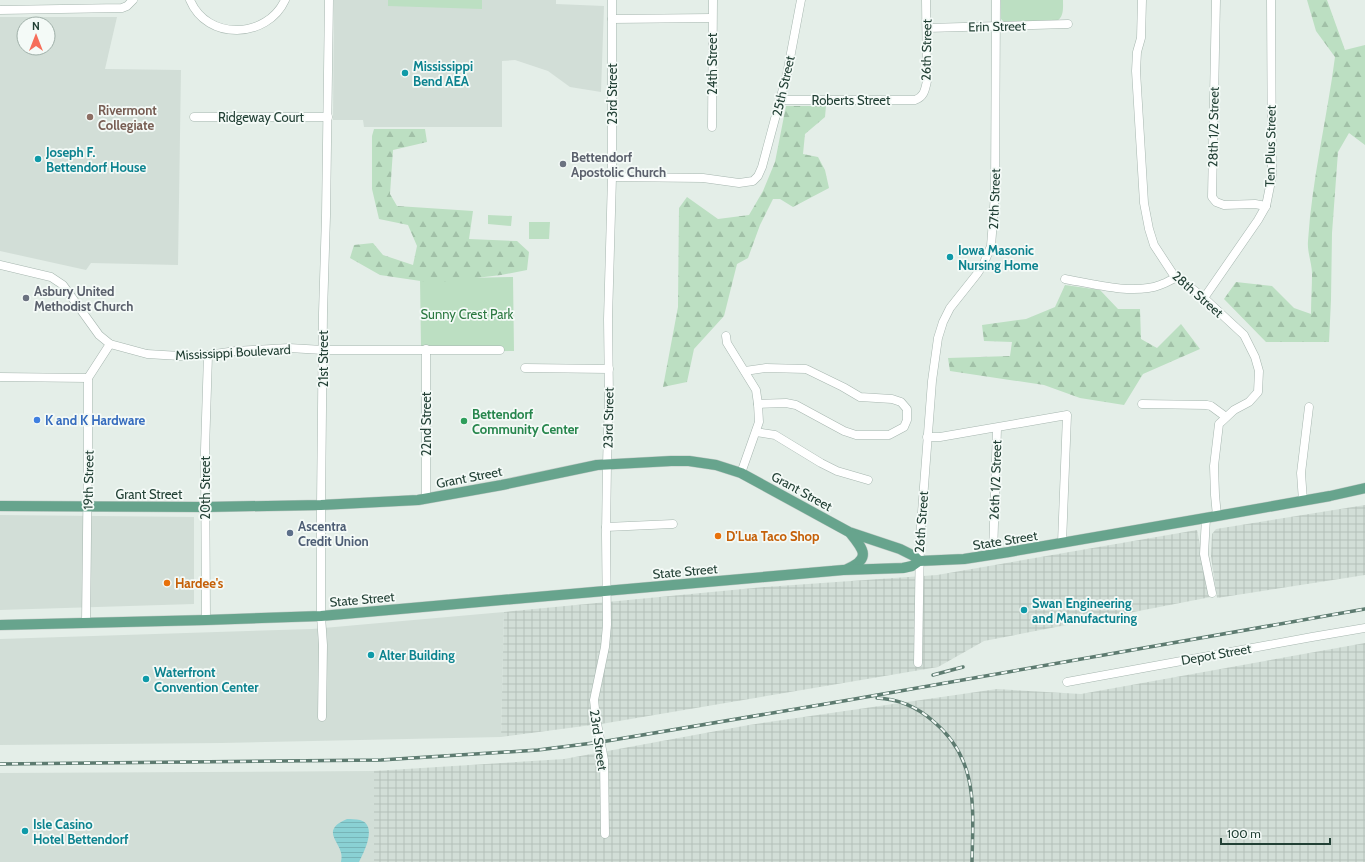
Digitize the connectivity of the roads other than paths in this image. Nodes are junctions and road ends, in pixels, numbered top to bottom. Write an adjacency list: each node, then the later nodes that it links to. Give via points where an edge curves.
1 (133, 0): 13 (street, via 122,8)
2 (190, 0): 3 (street, via 202,17 214,25 229,30 244,30 259,26 272,18)
3 (285, 0)
4 (329, 0): 22 (street, 21st Street)
5 (612, 0): 15 (street, 23rd Street)
6 (713, 0): 14 (street, 24th Street)
7 (802, 0): 20 (street, 25th Street)
8 (926, 0): 18 (street, 26th Street)
9 (996, 0): 17 (street, 27th Street)
10 (1142, 0): 27 (street, 28th Street, via 1141,38 1136,71 1144,203 1154,245)
11 (1216, 0): 25 (street, 28th 1/2 Street, via 1212,197 1224,205)
12 (1271, 0): 25 (street, Ten Plus Street, via 1272,176)
13 (0, 10)
14 (712, 18): 15 (street); 23 (street, 24th Street)
15 (612, 19): 24 (street, 23rd Street)
16 (1068, 24): 17 (street, Erin Street)
17 (995, 25): 18 (street, Erin Street); 41 (street, 27th Street, via 995,195 991,246 984,264 950,308 943,322)
18 (927, 28): 19 (street, 26th Street, via 927,81)
19 (921, 98): 20 (street, Roberts Street)
20 (781, 100): 24 (street, 25th Street, via 761,170 753,181 739,183 703,178)
21 (194, 117): 22 (street, Ridgeway Court)
22 (328, 117): 33 (street, 21st Street)
23 (712, 127)
24 (612, 177): 37 (street, 23rd Street)
25 (1266, 206): 29 (street, Ten Plus Street)
26 (0, 264): 31 (street, Mississippi Boulevard, via 51,277 63,285 99,335)
27 (1177, 277): 28 (street, via 1159,286 1138,289); 29 (street, 28th Street)
28 (1065, 278)
29 (1204, 298): 45 (street, 28th Street, via 1244,336 1256,357 1259,371 1258,392 1249,402)
30 (726, 336): 38 (street)
31 (110, 344): 35 (street, Mississippi Boulevard, via 147,354); 40 (street)
32 (426, 349): 33 (street, Mississippi Boulevard); 34 (street, Mississippi Boulevard); 53 (street, 22nd Street)
33 (323, 350): 35 (street, Mississippi Boulevard, via 266,348); 55 (street, 21st Street)
34 (500, 350)
35 (208, 355): 58 (street, 20th Street)
36 (525, 368): 37 (street)
37 (609, 369): 49 (street, 23rd Street)
38 (745, 371): 42 (street, via 756,390); 42 (street, via 766,368 806,369 860,397 900,402 907,409 907,420 904,427 889,435 856,435 844,432 796,405)
39 (0, 377): 40 (street)
40 (88, 378): 57 (street, 19th Street)
41 (932, 381): 48 (street, 26th Street)
42 (758, 404): 47 (street, via 759,422)
43 (1142, 404): 45 (street, via 1207,405)
44 (1309, 406): 54 (street, via 1301,473)
45 (1226, 417): 59 (street, 28th Street, via 1219,424 1215,452 1215,495)
46 (997, 428): 48 (street); 64 (street, via 1067,415); 65 (street, 26th 1/2 Street)
47 (756, 432): 50 (street); 51 (street, via 774,435 837,471)
48 (927, 437): 66 (street, 26th Street)
49 (607, 464): 50 (main road, Grant Street, via 690,461 716,465); 53 (main road, Grant Street); 62 (street, 23rd Street)
50 (741, 473): 63 (main road, Grant Street)
51 (868, 480)
52 (1365, 488): 54 (main road, State Street)
53 (426, 498): 55 (main road, Grant Street)
54 (1303, 501): 59 (main road, State Street)
55 (321, 505): 58 (main road, Grant Street); 70 (street, 21st Street)
56 (0, 506): 57 (main road, Grant Street)
57 (87, 507): 58 (main road, Grant Street); 72 (street, 19th Street)
58 (205, 508): 71 (street, 20th Street)
59 (1218, 516): 60 (main road, State Street)
60 (1206, 518): 64 (main road, State Street); 69 (street, via 1204,554)
61 (672, 524): 62 (street)
62 (606, 527): 68 (street, 23rd Street)
63 (849, 532): 66 (main road, Grant Street, via 900,549); 67 (main road, via 862,548 863,554 857,564)
64 (1062, 543): 65 (main road, State Street)
65 (993, 555): 66 (main road, State Street, via 964,560)
66 (919, 561): 67 (main road, State Street, via 903,568); 75 (street, 26th Street)
67 (843, 570): 68 (main road, State Street)
68 (606, 591): 70 (main road, State Street); 78 (street, 23rd Street, via 606,647 594,700 604,760)
69 (1212, 593)
70 (321, 616): 71 (main road, State Street); 77 (street, 21st Street)
71 (206, 620): 72 (main road, State Street)
72 (86, 623): 73 (main road, State Street)
73 (0, 625)
74 (1365, 628): 76 (street, Depot Street)
75 (918, 664)
76 (1067, 682)
77 (322, 717)
78 (605, 834)

